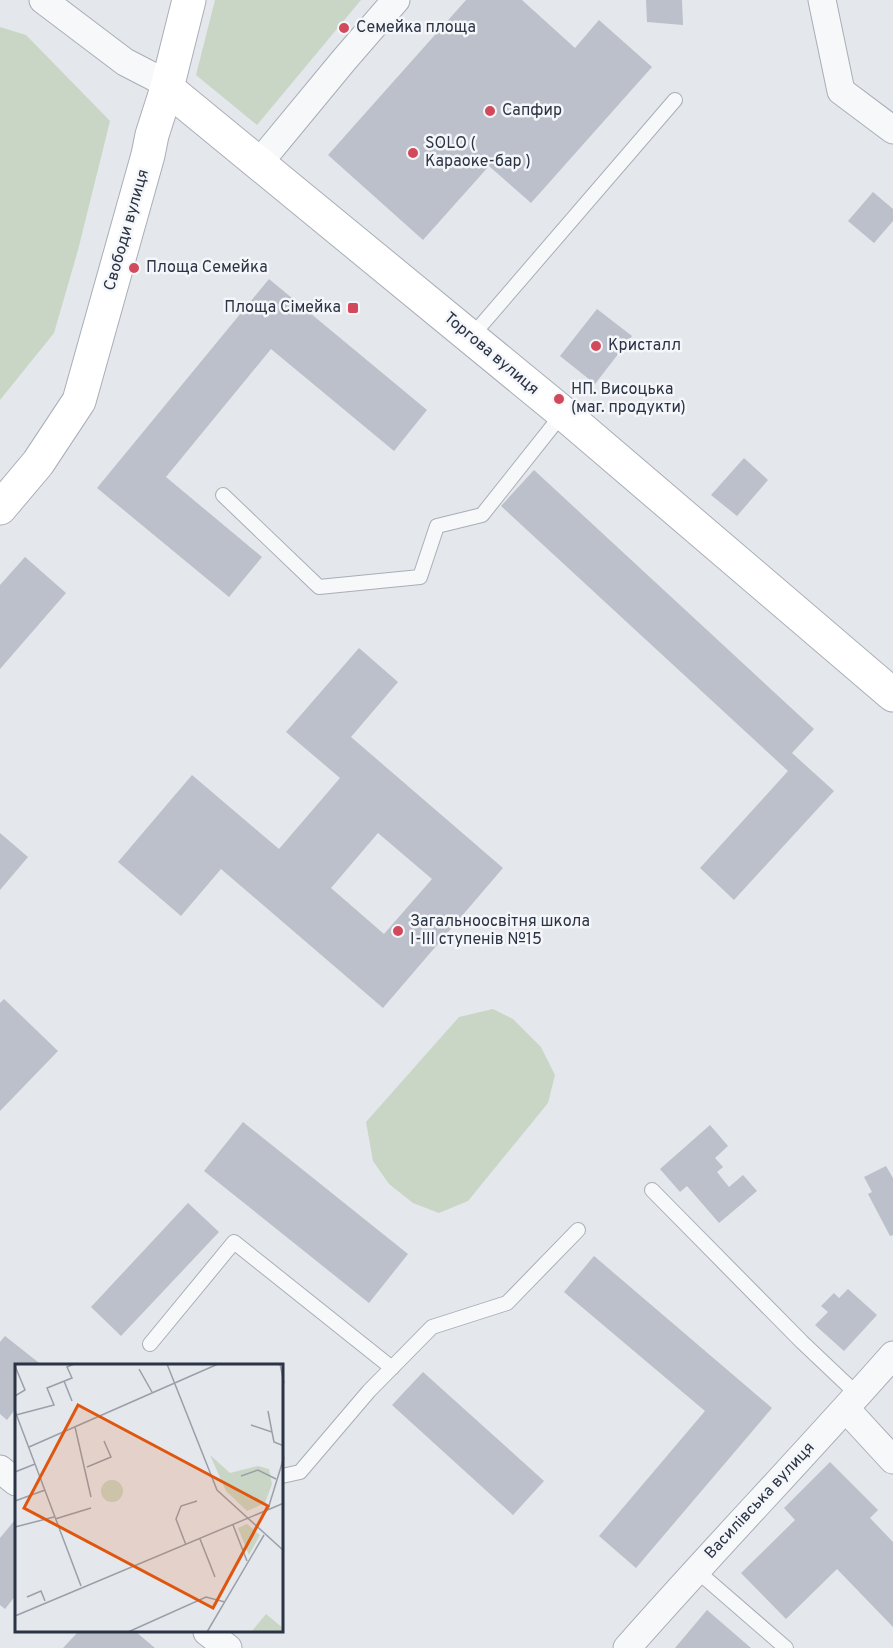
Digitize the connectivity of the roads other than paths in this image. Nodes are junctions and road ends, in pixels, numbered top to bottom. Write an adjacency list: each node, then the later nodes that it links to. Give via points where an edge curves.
1 (43, 0): 5 (street, via 125,62)
2 (189, 0): 5 (street, Свободи вулиця)
3 (396, 0): 8 (street)
4 (822, 0): 7 (street, via 842,91)
5 (167, 88): 8 (street, Торгова вулиця); 12 (street, Свободи вулиця, via 79,401 38,463)
6 (675, 100): 9 (lane)
7 (893, 130)
8 (259, 162): 9 (street, Торгова вулиця)
9 (471, 337): 10 (street, Торгова вулиця)
10 (563, 413): 11 (lane, via 482,515 437,526 420,577 319,587); 13 (street, Торгова вулиця)
11 (224, 495)
12 (0, 508)
13 (893, 695)
14 (652, 1190): 19 (lane, via 802,1342)
15 (578, 1230): 18 (lane, via 507,1304 432,1327)
16 (150, 1344): 18 (lane, via 234,1242)
17 (893, 1355): 19 (street, Василівська вулиця)
18 (392, 1368): 22 (lane, via 300,1472)
19 (852, 1402): 20 (street); 24 (street, Василівська вулиця)
20 (893, 1460)
21 (0, 1469): 23 (street)
22 (284, 1476)
23 (15, 1481)
24 (696, 1570): 27 (street, Василівська вулиця); 28 (lane)
25 (208, 1633): 26 (street)
26 (228, 1648)
27 (627, 1648)
28 (786, 1648)

